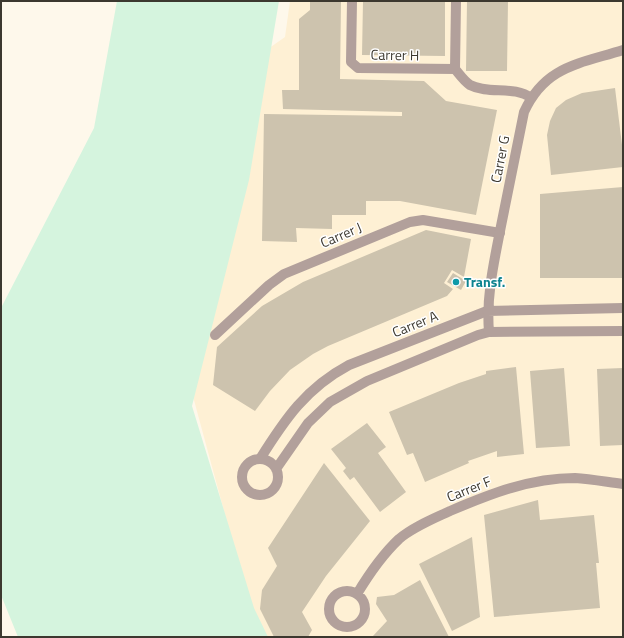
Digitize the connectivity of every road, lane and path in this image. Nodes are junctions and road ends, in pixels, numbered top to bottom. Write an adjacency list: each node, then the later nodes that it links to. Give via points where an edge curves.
1 (352, 1): 4 (street, Carrer H, via 351,62 354,66)
2 (456, 1): 4 (street)
3 (623, 50): 5 (street, Carrer G, via 558,72 542,84)
4 (455, 69): 5 (street, via 470,85 524,93)
5 (531, 98): 6 (street, Carrer G, via 524,112)
6 (500, 234): 8 (street, Carrer G); 11 (street, Carrer J, via 423,220 410,222 284,274)
7 (623, 308): 8 (street, Carrer A)
8 (487, 311): 10 (street, Carrer G); 12 (street, Carrer A, via 331,374 294,408)
9 (623, 331): 10 (street)
10 (489, 332): 13 (street, via 367,381 337,397 320,409 308,423)
11 (215, 335)
12 (260, 459): 13 (street, via 270,462); 13 (street, via 251,461 244,468 242,481 248,490 258,494 270,492 277,482)
13 (276, 469)
14 (623, 484): 15 (street, Carrer F, via 575,478 537,481 469,503 434,518 400,539 383,555)
15 (357, 594)

